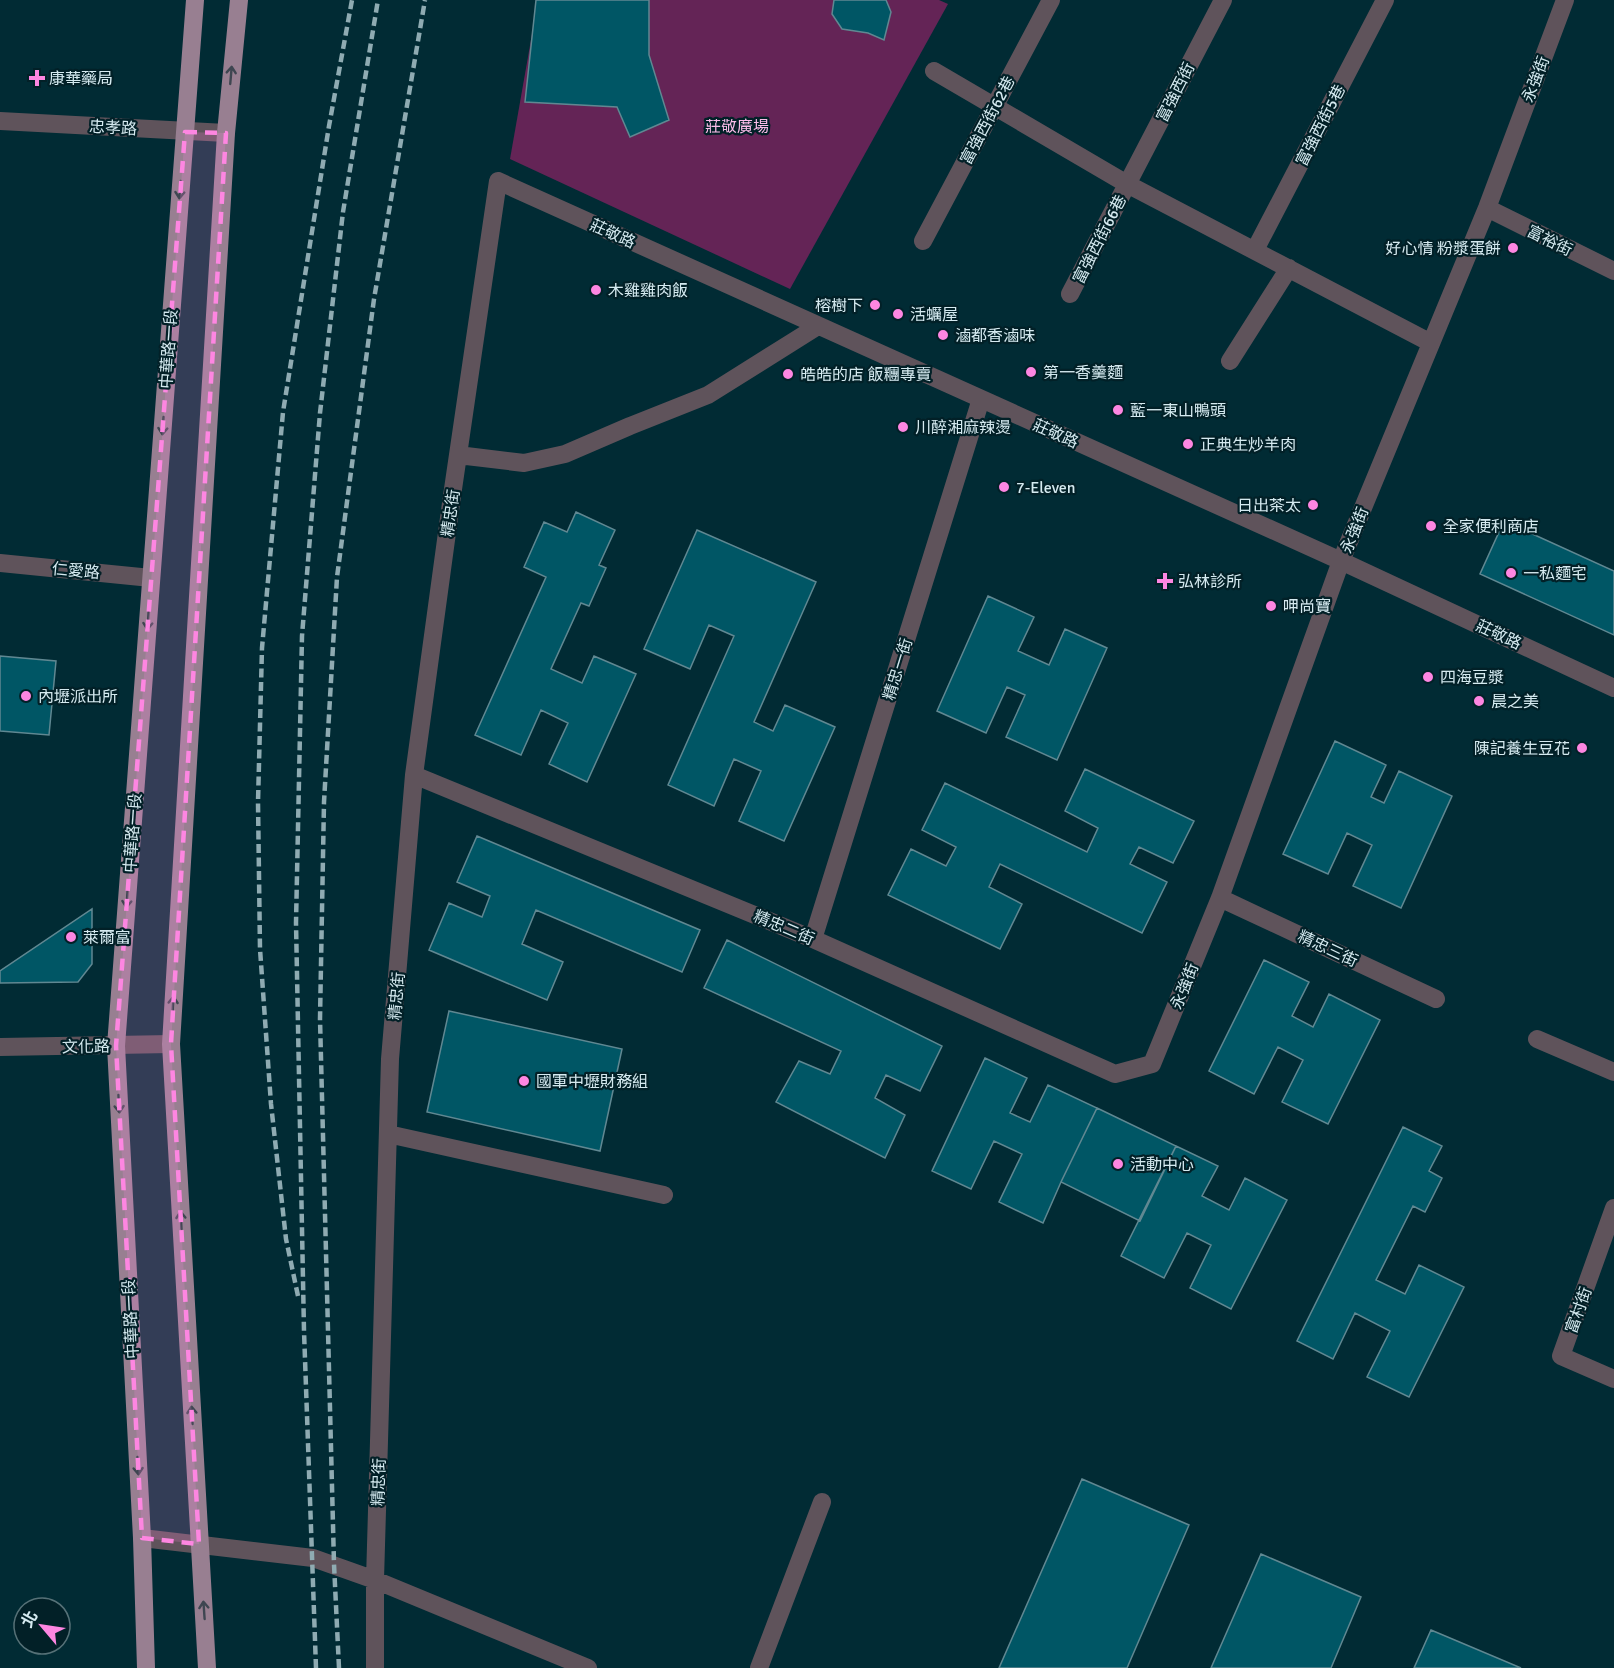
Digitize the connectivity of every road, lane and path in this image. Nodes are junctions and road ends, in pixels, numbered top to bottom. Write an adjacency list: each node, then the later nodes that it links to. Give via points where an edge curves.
1 (195, 0): 10 (main road, 中華路一段)
2 (239, 0): 11 (main road, one-way to 2)
3 (1051, 0): 8 (street, 富強西街62巷)
4 (1223, 0): 13 (street, 富強西街)
5 (1385, 0): 16 (street, 富強西街5巷)
6 (1565, 0): 14 (street, 永強街)
7 (934, 71): 8 (street)
8 (994, 107): 13 (street); 15 (street, 富強西街62巷)
9 (0, 121): 10 (street, 忠孝路)
10 (185, 132): 11 (street, 忠孝路); 27 (main road, 中華路一段, one-way to 27)
11 (226, 134): 34 (main road, one-way to 11)
12 (498, 181): 20 (street, 莊敬路); 24 (street, 精忠街)
13 (1127, 184): 16 (street); 19 (street, 富強西街66巷)
14 (1487, 208): 18 (street, 富裕街); 21 (street, 永強街)
15 (923, 241)
16 (1255, 250): 17 (street)
17 (1289, 268): 21 (street); 22 (street)
18 (1614, 271)
19 (1070, 294)
20 (818, 326): 23 (street, 莊敬路); 24 (street, via 708,395 566,453 524,463)
21 (1431, 343): 25 (street, 永強街)
22 (1230, 361)
23 (981, 399): 25 (street, 莊敬路); 31 (street, 精忠一街)
24 (458, 455): 29 (street, 精忠街)
25 (1341, 561): 28 (street, 莊敬路); 30 (street, 永強街)
26 (0, 563): 27 (street, 仁愛路)
27 (151, 578): 35 (main road, 中華路一段, one-way to 35)
28 (1614, 688)
29 (414, 775): 31 (street, 精忠二街); 39 (street, 精忠街, via 390,1059)
30 (1220, 898): 32 (street, 精忠三街); 37 (street, 永強街)
31 (813, 939): 37 (street, 精忠二街, via 1116,1074)
32 (1436, 999)
33 (1537, 1039): 38 (street)
34 (171, 1044): 35 (street, 文化路); 45 (main road, one-way to 34)
35 (116, 1046): 36 (street, 文化路); 44 (main road, 中華路一段, one-way to 44)
36 (0, 1047)
37 (1152, 1064)
38 (1614, 1072)
39 (388, 1134): 40 (street); 46 (street, 精忠街)
40 (664, 1195)
41 (1614, 1208): 42 (street, 富村街, via 1561,1356)
42 (1614, 1379)
43 (822, 1502): 51 (street)
44 (142, 1538): 45 (street); 47 (main road, 中華路一段)
45 (199, 1544): 46 (street, via 313,1558); 48 (main road, one-way to 45)
46 (375, 1580): 49 (street, 精忠街); 50 (street)
47 (146, 1668)
48 (207, 1668)
49 (375, 1668)
50 (588, 1668)
51 (759, 1668)

